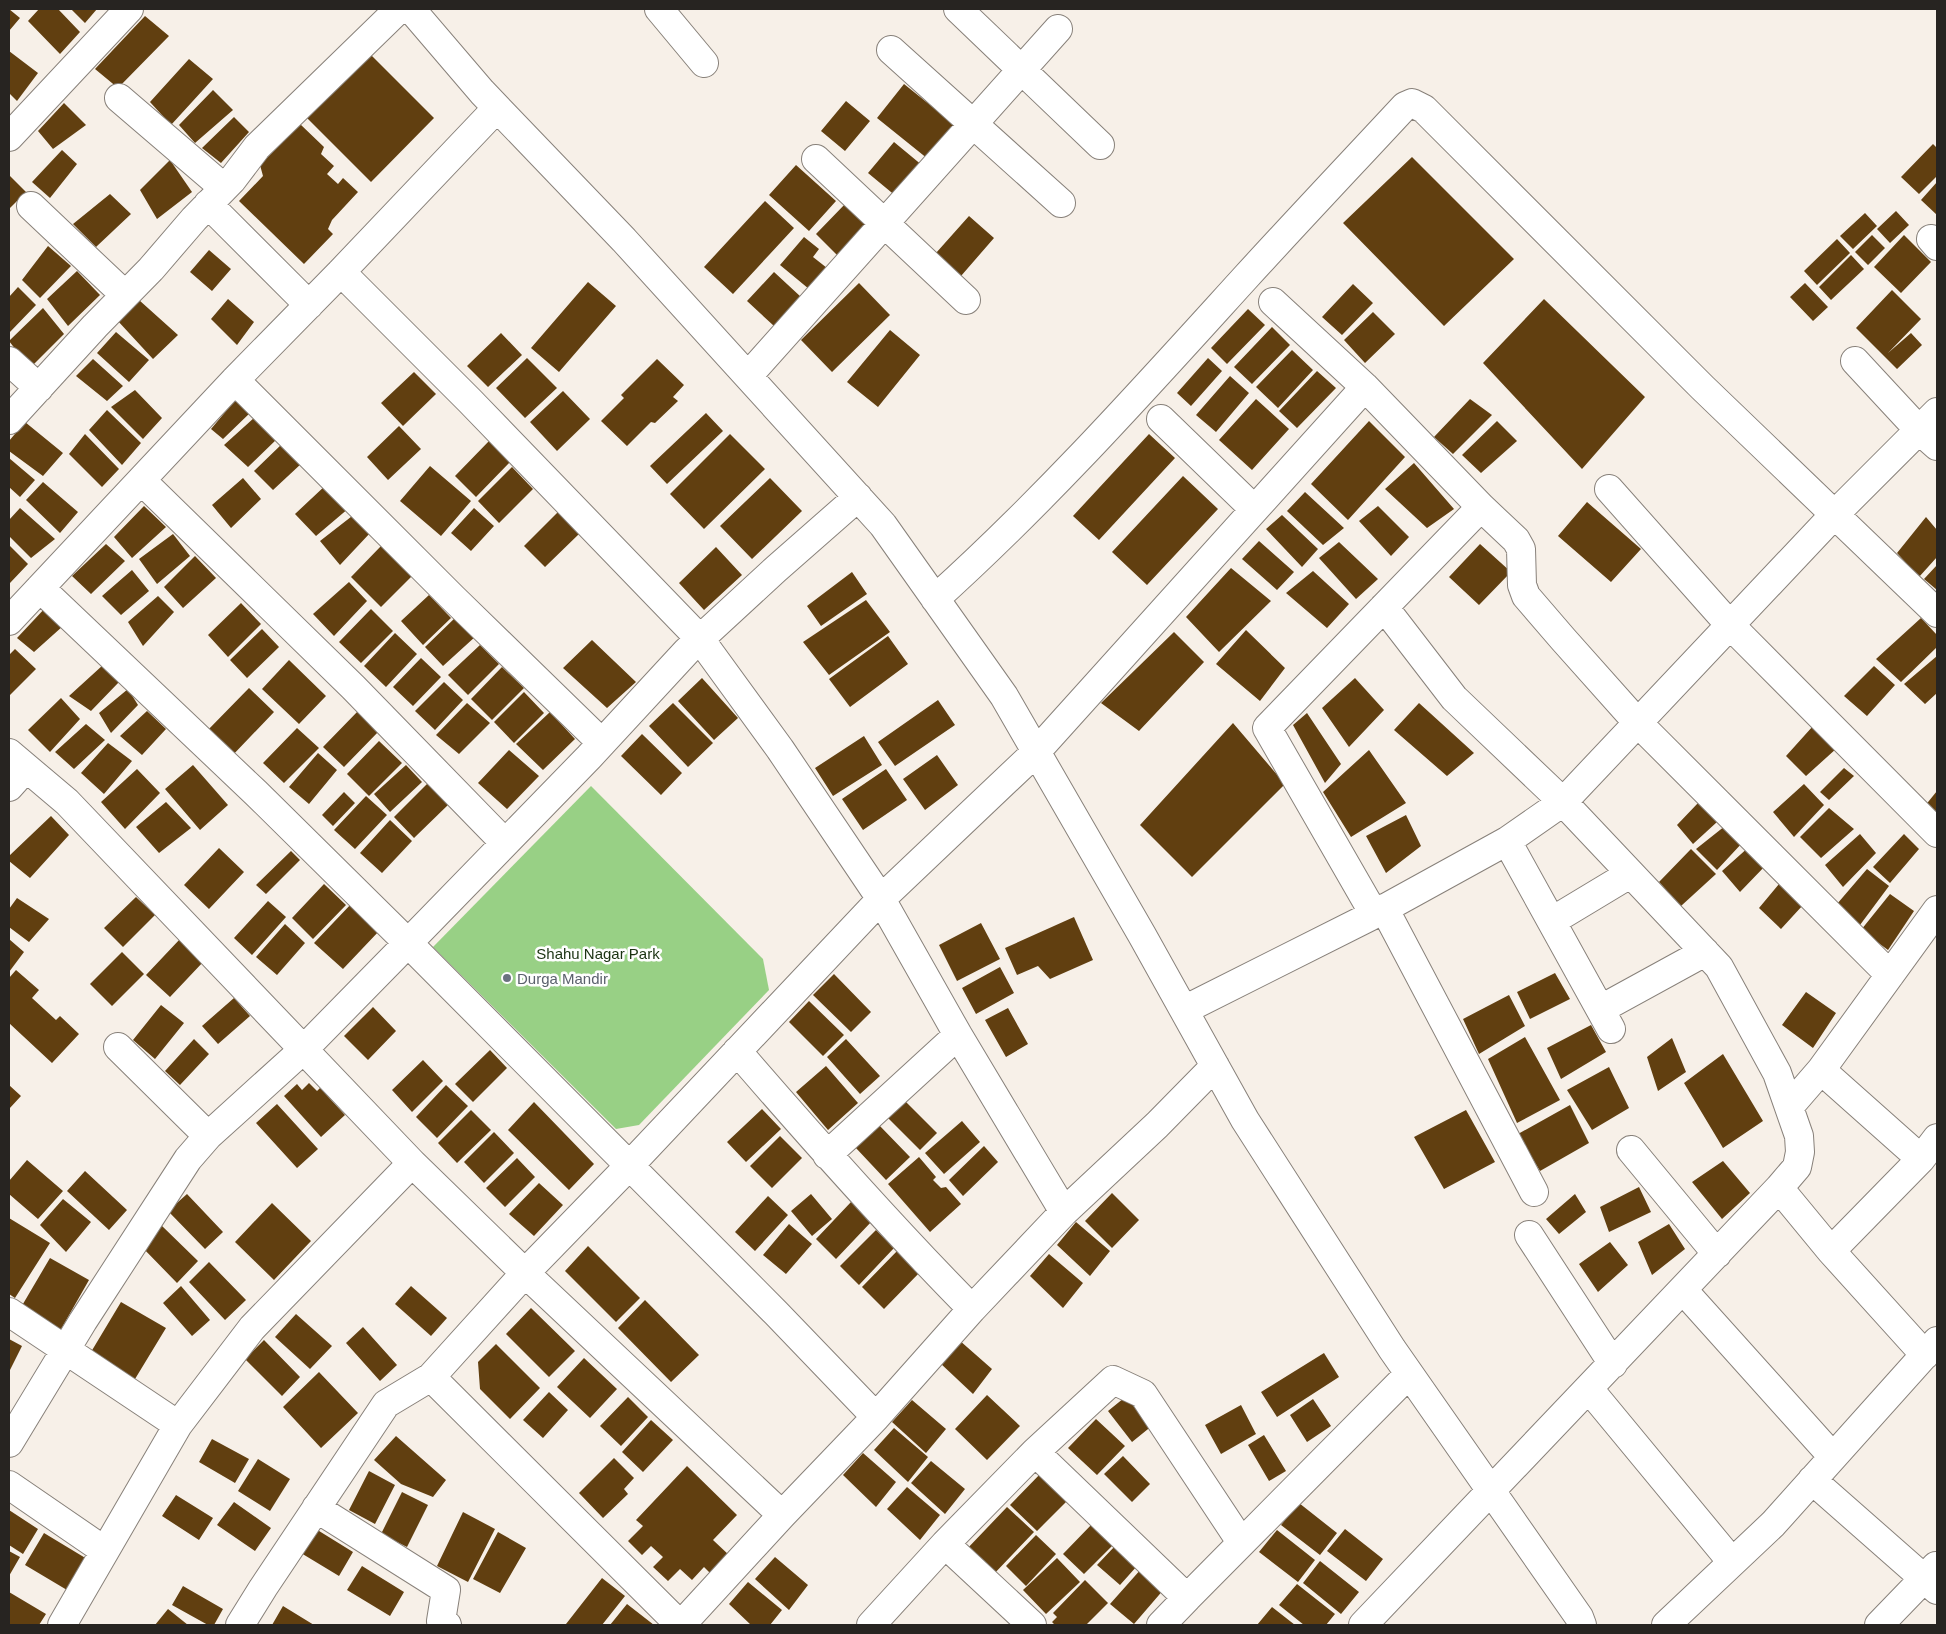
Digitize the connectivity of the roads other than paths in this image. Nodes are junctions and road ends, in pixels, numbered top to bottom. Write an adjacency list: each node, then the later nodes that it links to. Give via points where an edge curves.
1 (129, 9): 13 (street)
2 (399, 9): 16 (street, via 257,147)
3 (411, 9): 11 (street)
4 (658, 9): 8 (street)
5 (958, 9): 9 (street)
6 (1058, 30): 9 (street)
7 (891, 50): 12 (street)
8 (704, 63)
9 (1022, 69): 12 (street); 14 (street)
10 (119, 98): 16 (street)
11 (497, 108): 20 (street); 27 (street)
12 (973, 124): 17 (street); 19 (street)
13 (9, 136)
14 (1100, 145)
15 (816, 159): 19 (street)
16 (216, 196): 21 (street); 24 (street)
17 (1061, 203)
18 (31, 206): 21 (street)
19 (884, 223): 22 (street); 27 (street)
20 (341, 272): 24 (street); 46 (street)
21 (125, 295): 30 (street)
22 (966, 300)
23 (1273, 302): 29 (street)
24 (309, 305): 28 (street)
25 (9, 361): 30 (street)
26 (1855, 361): 33 (street)
27 (748, 376): 36 (street)
28 (235, 380): 34 (street); 48 (street)
29 (1365, 386): 37 (street); 38 (street)
30 (39, 388): 32 (street)
31 (1161, 419): 38 (street)
32 (9, 420)
33 (1931, 429): 39 (street)
34 (142, 481): 40 (street); 54 (street, via 346,680)
35 (1609, 489): 45 (street)
36 (858, 497): 41 (street, via 883,525); 46 (street)
37 (1482, 507): 42 (street); 47 (street, via 1521,549 1522,585 1526,596)
38 (1254, 509): 49 (street)
39 (1834, 514): 41 (street, via 1424,109 1412,103 1405,106 1130,406 978,561); 43 (street); 45 (street)
40 (40, 588): 44 (street); 60 (street)
41 (935, 599): 49 (street, via 1004,696)
42 (1384, 607): 51 (street, via 1454,698); 58 (street, via 1267,728)
43 (1937, 613)
44 (9, 621)
45 (1729, 624): 47 (street); 52 (street)
46 (700, 638): 48 (street); 56 (street)
47 (1637, 722): 51 (street); 62 (street)
48 (602, 743): 54 (street)
49 (1036, 752): 56 (street); 63 (street)
50 (15, 769): 66 (street, via 67,802)
51 (1563, 802): 53 (street); 55 (street)
52 (1937, 833)
53 (1507, 841): 58 (street); 59 (street)
54 (505, 843): 60 (street)
55 (1630, 874): 59 (street); 61 (street)
56 (881, 899): 64 (street); 67 (street)
57 (1937, 910): 62 (street)
58 (1379, 911): 63 (street); 78 (street)
59 (1552, 921): 61 (street, via 1606,1019)
60 (408, 943): 66 (street); 76 (street)
61 (1705, 952): 70 (street, via 1719,967 1777,1073)
62 (1890, 975): 69 (street)
63 (1184, 1010): 68 (street)
64 (958, 1035): 74 (street); 79 (street)
65 (118, 1047): 71 (street)
66 (304, 1049): 71 (street); 75 (street)
67 (737, 1051): 74 (street); 76 (street)
68 (1215, 1066): 79 (street); 90 (street, via 1245,1120)
69 (1821, 1070): 70 (street); 72 (street)
70 (1789, 1107): 77 (street, via 1799,1136 1800,1152 1797,1167)
71 (208, 1136): 88 (street, via 188,1158)
72 (1929, 1149): 81 (street)
73 (1632, 1150): 82 (street)
74 (826, 1155): 85 (street)
75 (412, 1163): 83 (street); 94 (street, via 252,1328)
76 (629, 1166): 83 (street); 93 (street)
77 (1779, 1188): 81 (street); 82 (street)
78 (1534, 1192)
79 (1064, 1212): 85 (street)
80 (1529, 1235): 89 (street)
81 (1831, 1250): 87 (street)
82 (1717, 1254): 84 (street)
83 (524, 1273): 91 (street); 102 (street)
84 (1683, 1290): 89 (street); 97 (street)
85 (972, 1309): 93 (street)
86 (9, 1312): 88 (street)
87 (1931, 1348): 97 (street)
88 (66, 1351): 94 (street); 95 (street)
89 (1612, 1364): 92 (street)
90 (1409, 1374): 100 (street); 103 (street)
91 (431, 1377): 101 (street, via 386,1404); 112 (street)
92 (1589, 1389): 100 (street); 106 (street)
93 (876, 1417): 102 (street)
94 (178, 1424): 105 (street)
95 (9, 1443)
96 (1035, 1452): 103 (street, via 1113,1380 1143,1394); 104 (street); 108 (street)
97 (1833, 1457): 98 (street)
98 (1812, 1480): 106 (street, via 1773,1524); 107 (street)
99 (9, 1485): 105 (street)
100 (1492, 1491): 116 (street); 117 (street)
101 (316, 1508): 109 (street, via 446,1590); 111 (street)
102 (782, 1515): 112 (street)
103 (1241, 1542): 108 (street)
104 (945, 1544): 113 (street); 114 (street)
105 (105, 1551): 110 (street)
106 (1732, 1562): 118 (street)
107 (1933, 1578): 119 (street)
108 (1187, 1598): 115 (street)
109 (442, 1624)
110 (62, 1625)
111 (240, 1625)
112 (681, 1625)
113 (871, 1625)
114 (1032, 1625)
115 (1161, 1625)
116 (1363, 1625)
117 (1582, 1625)
118 (1666, 1625)
119 (1879, 1625)

